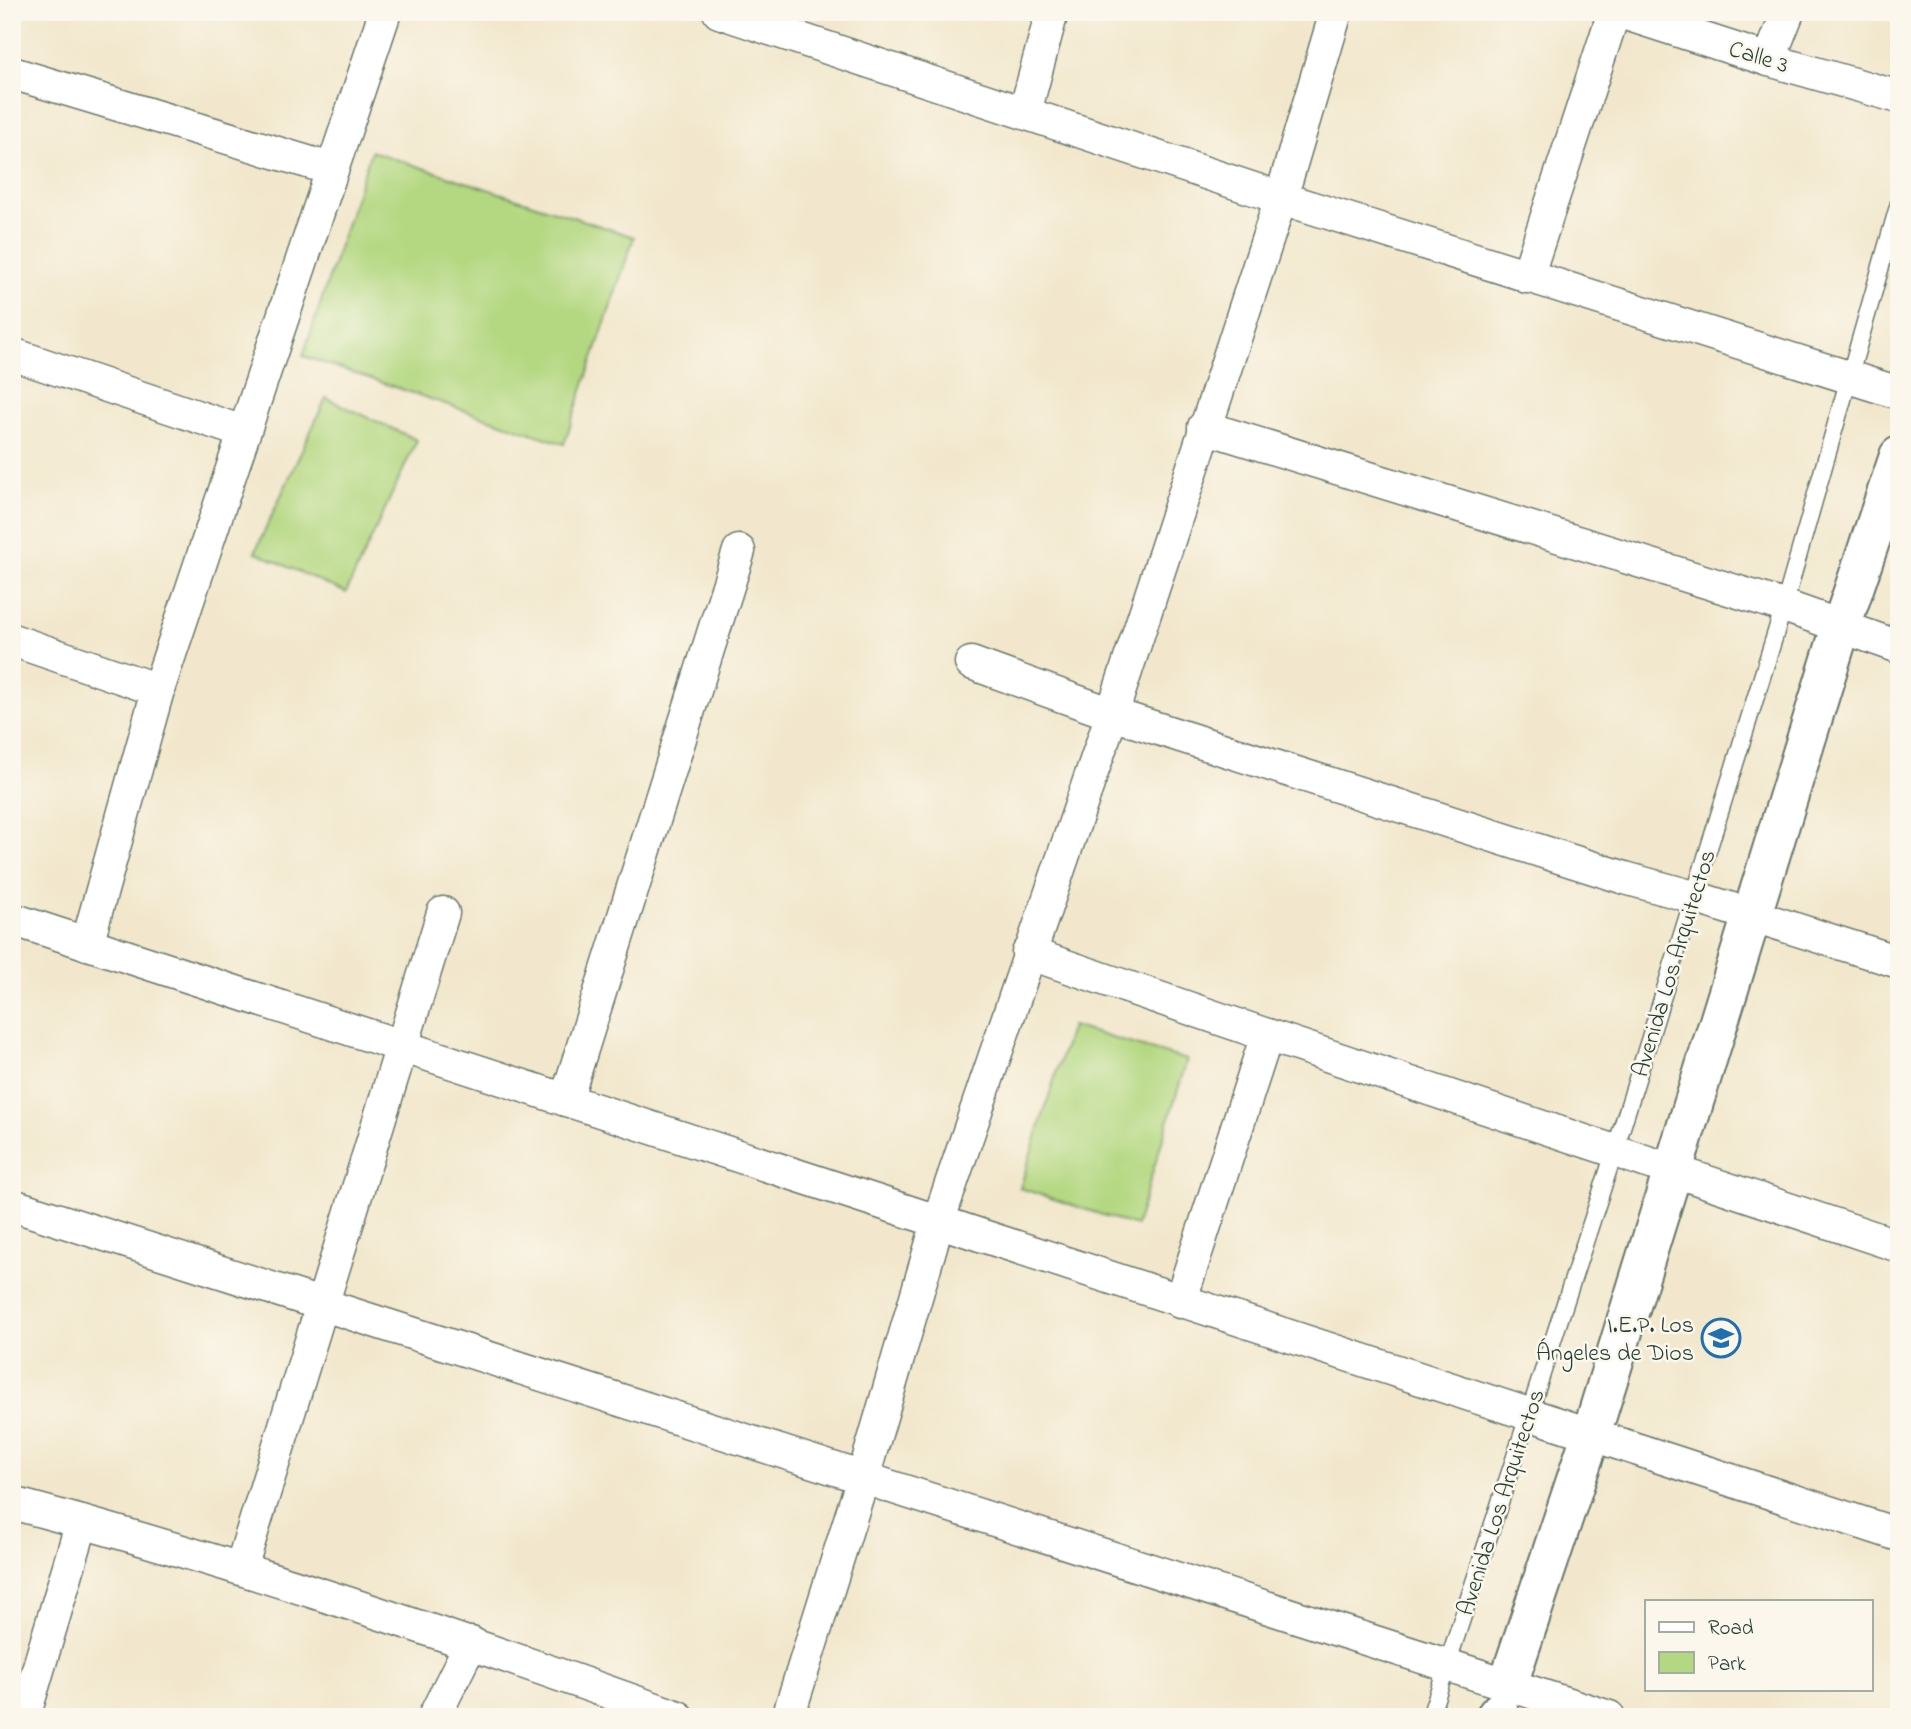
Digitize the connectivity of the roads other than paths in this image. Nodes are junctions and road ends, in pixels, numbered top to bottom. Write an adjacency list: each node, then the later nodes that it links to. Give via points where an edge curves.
1 (385, 12): 12 (street)
2 (719, 12): 11 (street)
3 (1052, 12): 11 (street)
4 (1336, 12): 13 (street)
5 (1614, 12): 15 (street)
6 (1620, 12): 8 (street, Calle 3)
7 (1788, 12): 8 (street)
8 (1769, 60): 10 (street, Calle 3)
9 (12, 73): 12 (street)
10 (1899, 97)
11 (1025, 112): 13 (street)
12 (331, 169): 20 (street)
13 (1281, 198): 15 (street); 19 (street)
14 (1899, 203): 17 (lane, Avenida Los Arquitectos)
15 (1527, 277): 17 (street)
16 (12, 354): 20 (street)
17 (1849, 376): 18 (street); 23 (lane, Avenida Los Arquitectos)
18 (1899, 393)
19 (1204, 427): 23 (street); 29 (street)
20 (243, 432): 28 (street)
21 (1899, 456): 24 (main road)
22 (739, 551): 39 (street)
23 (1784, 606): 24 (street); 30 (lane, Avenida Los Arquitectos)
24 (1841, 627): 26 (street); 32 (main road)
25 (12, 640): 28 (street)
26 (1899, 646)
27 (971, 663): 29 (street)
28 (158, 690): 34 (street)
29 (1112, 713): 30 (street); 35 (street)
30 (1693, 897): 32 (street); 40 (lane, Avenida Los Arquitectos)
31 (443, 913): 38 (street)
32 (1751, 915): 36 (street); 41 (main road)
33 (12, 919): 34 (street)
34 (87, 944): 38 (street)
35 (1028, 953): 37 (street); 43 (street)
36 (1899, 962)
37 (1267, 1035): 40 (street); 45 (street)
38 (402, 1047): 39 (street); 46 (street)
39 (566, 1100): 43 (street)
40 (1615, 1150): 41 (street); 47 (lane, Avenida Los Arquitectos)
41 (1674, 1170): 44 (street); 48 (main road)
42 (12, 1205): 46 (street)
43 (937, 1222): 45 (street); 49 (street)
44 (1899, 1245)
45 (1180, 1302): 47 (street)
46 (321, 1304): 49 (street); 53 (street)
47 (1530, 1414): 48 (street); 55 (lane, Avenida Los Arquitectos)
48 (1591, 1434): 52 (street); 56 (main road)
49 (863, 1478): 55 (street); 60 (street)
50 (12, 1503): 51 (street)
51 (82, 1522): 53 (street); 57 (street)
52 (1899, 1535)
53 (241, 1568): 54 (street)
54 (471, 1643): 58 (street); 59 (street)
55 (1447, 1665): 56 (street); 61 (lane, Avenida Los Arquitectos)
56 (1500, 1706): 62 (street)
57 (24, 1717)
58 (434, 1717)
59 (678, 1717)
60 (788, 1717)
61 (1430, 1717)
62 (1609, 1717)

